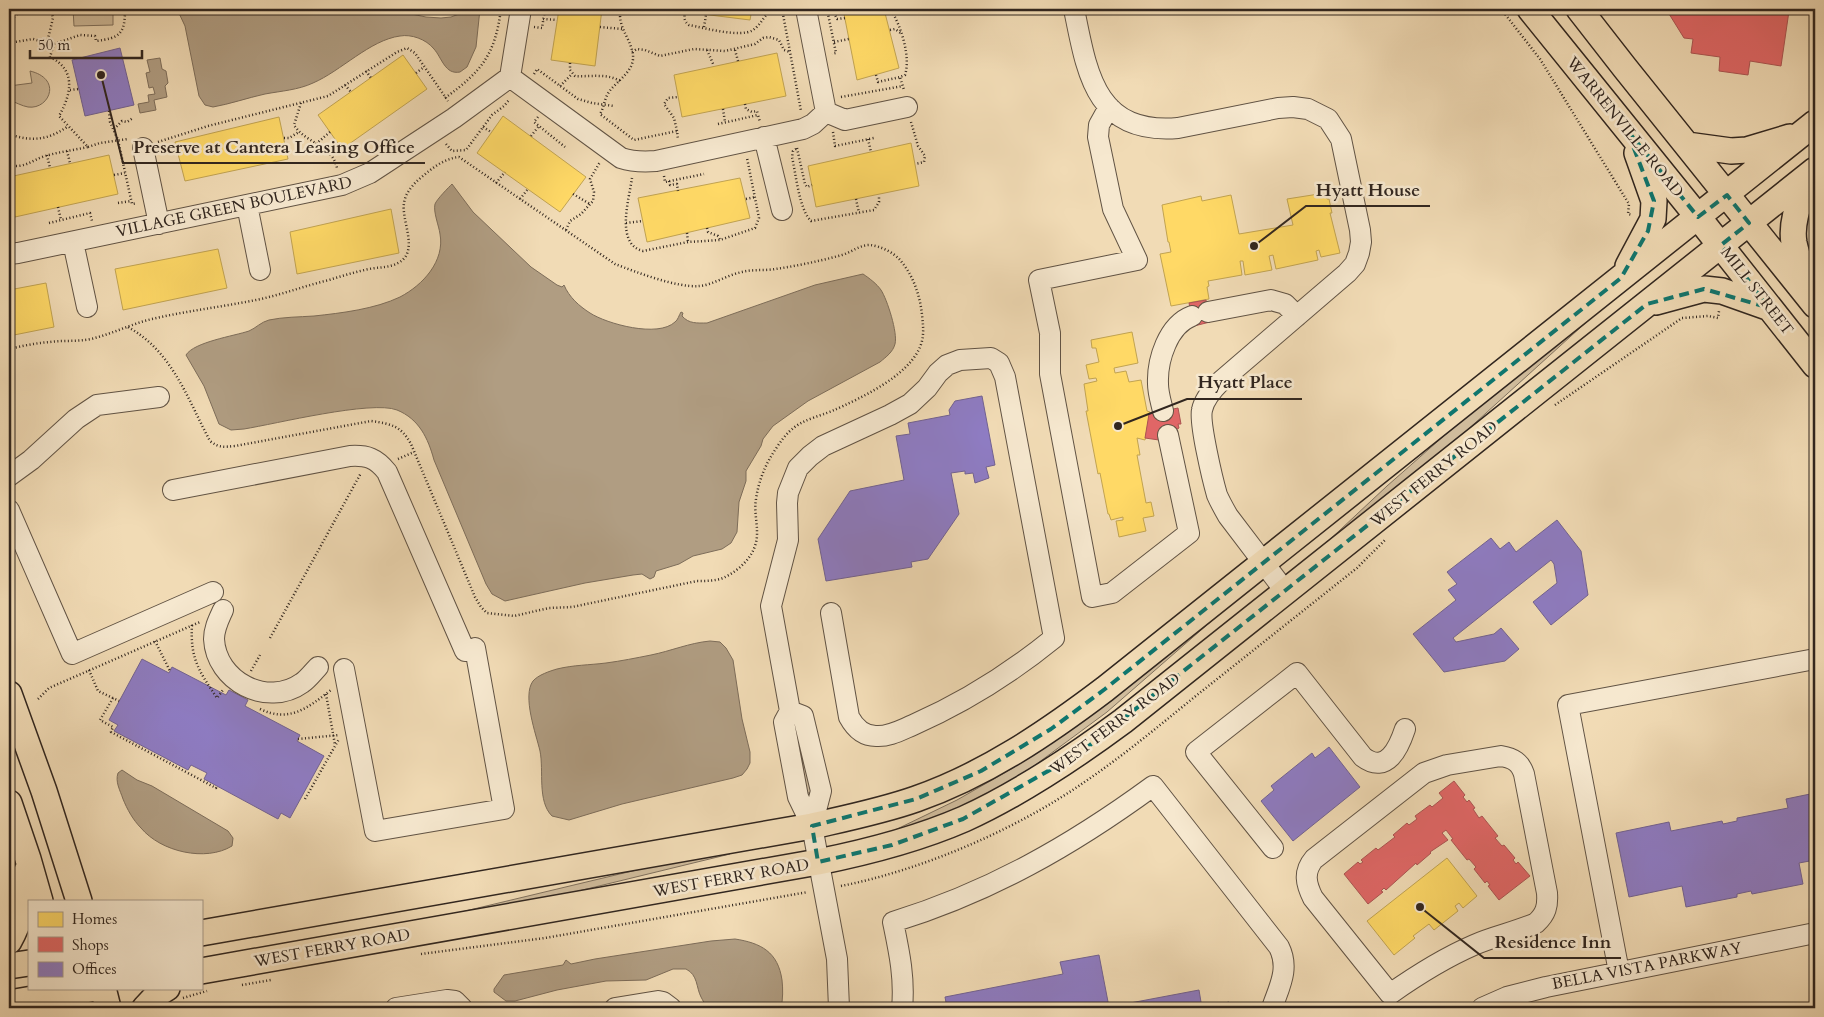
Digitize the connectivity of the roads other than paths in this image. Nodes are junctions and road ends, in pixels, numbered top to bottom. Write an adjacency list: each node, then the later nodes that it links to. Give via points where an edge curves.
1 (521, 9): 6 (street)
2 (806, 9): 9 (street)
3 (1074, 9): 8 (street, via 1087,69 1099,96)
4 (1530, 9): 11 (main road, WARRENVILLE ROAD)
5 (1579, 9): 13 (main road)
6 (510, 77): 12 (street, via 621,158 630,161 656,161); 17 (street, VILLAGE GREEN BOULEVARD, via 361,179)
7 (907, 107): 9 (street, via 845,120)
8 (1109, 107): 31 (street, via 1134,124 1163,129 1293,107 1308,109 1328,119 1336,128 1345,150 1360,230 1359,253 1347,273); 35 (street, via 1099,125 1098,137 1113,209 1137,260 1039,280 1050,333 1050,374 1092,597 1112,593 1189,532)
9 (829, 119): 12 (street, via 803,129)
10 (1810, 128): 13 (main road, via 1747,150); 16 (main road)
11 (1628, 130): 19 (main road, WARRENVILLE ROAD); 26 (main road, via 1654,201 1653,219 1648,231)
12 (763, 133): 18 (street)
13 (1687, 145): 16 (main road)
14 (148, 146): 21 (street)
15 (1812, 172): 20 (main road); 28 (main road, via 1797,210 1794,241)
16 (1726, 195): 19 (main road); 20 (main road)
17 (247, 205): 21 (street, VILLAGE GREEN BOULEVARD); 25 (street)
18 (782, 210)
19 (1698, 216): 23 (main road, MILL STREET); 26 (main road, WEST FERRY ROAD)
20 (1749, 223): 23 (main road, WEST FERRY ROAD); 28 (main road)
21 (159, 224): 22 (street, VILLAGE GREEN BOULEVARD)
22 (73, 242): 24 (street, VILLAGE GREEN BOULEVARD); 29 (street)
23 (1721, 245): 27 (main road, WEST FERRY ROAD); 30 (main road, MILL STREET)
24 (9, 254)
25 (260, 270)
26 (1621, 278): 39 (main road, WEST FERRY ROAD)
27 (1647, 304): 30 (main road, via 1704,289 1722,290); 40 (main road, WEST FERRY ROAD)
28 (1815, 304)
29 (87, 307)
30 (1770, 308): 32 (main road, MILL STREET)
31 (1297, 316): 34 (street, via 1285,304 1271,300 1184,319 1166,343 1161,359 1158,382); 39 (street, via 1221,381 1205,400 1202,410 1217,494)
32 (1815, 365)
33 (159, 397): 36 (street, via 97,405)
34 (1163, 411)
35 (1168, 435)
36 (9, 476)
37 (173, 490): 46 (street, via 350,456 366,455 382,465 470,649 504,809 375,831)
38 (9, 510): 41 (street, via 72,654)
39 (1263, 563): 40 (street); 50 (main road, WEST FERRY ROAD, via 1099,693 1021,748 916,799)
40 (1285, 591): 54 (main road, WEST FERRY ROAD, via 1123,721 1044,777 964,819 851,856)
41 (213, 592)
42 (830, 613): 50 (street, via 849,717 857,729 875,736 898,732 952,707 1004,675 1054,638 1005,377 996,360 960,360 947,365 910,404 823,446 804,462 794,476 787,503 788,540 771,606 790,711 784,722 798,797)
43 (215, 614): 45 (street, via 214,638 218,658 230,675 246,688 266,693 286,690 302,683)
44 (1815, 659): 63 (street, via 1568,705)
45 (318, 667)
46 (344, 669)
47 (9, 694): 53 (main road)
48 (1406, 728): 51 (street, via 1390,758 1377,763 1367,760 1296,673 1196,752)
49 (9, 804): 52 (main road)
50 (812, 826): 54 (street); 58 (main road, WEST FERRY ROAD)
51 (1273, 848)
52 (28, 859): 55 (main road); 60 (main road, via 20,913)
53 (67, 859): 56 (main road); 57 (main road)
54 (818, 862): 64 (main road, WEST FERRY ROAD); 77 (street, via 837,959)
55 (40, 900)
56 (79, 900)
57 (97, 900)
58 (202, 933)
59 (1815, 933): 63 (street, BELLA VISTA PARKWAY)
60 (9, 941)
61 (28, 963): 62 (main road)
62 (9, 966)
63 (1619, 972): 80 (street, BELLA VISTA PARKWAY, via 1527,991)
64 (208, 980)
65 (90, 990): 69 (main road)
66 (104, 990): 71 (main road)
67 (1390, 994): 67 (street, via 1454,954 1542,918 1547,892 1524,774 1514,759 1501,756 1447,765 1424,773 1310,864 1306,882 1313,898)
68 (172, 995): 72 (main road, via 159,993)
69 (68, 996): 70 (main road)
70 (9, 1004)
71 (108, 1008)
72 (145, 1008)
73 (396, 1008): 74 (street, via 437,1000 454,1002)
74 (462, 1008)
75 (615, 1008): 76 (street, via 658,1001)
76 (671, 1008)
77 (839, 1008)
78 (902, 1008): 79 (street, via 903,974 892,922 950,902 1030,866 1100,824 1153,786 1279,947 1285,970)
79 (1272, 1008)
80 (1482, 1008)

